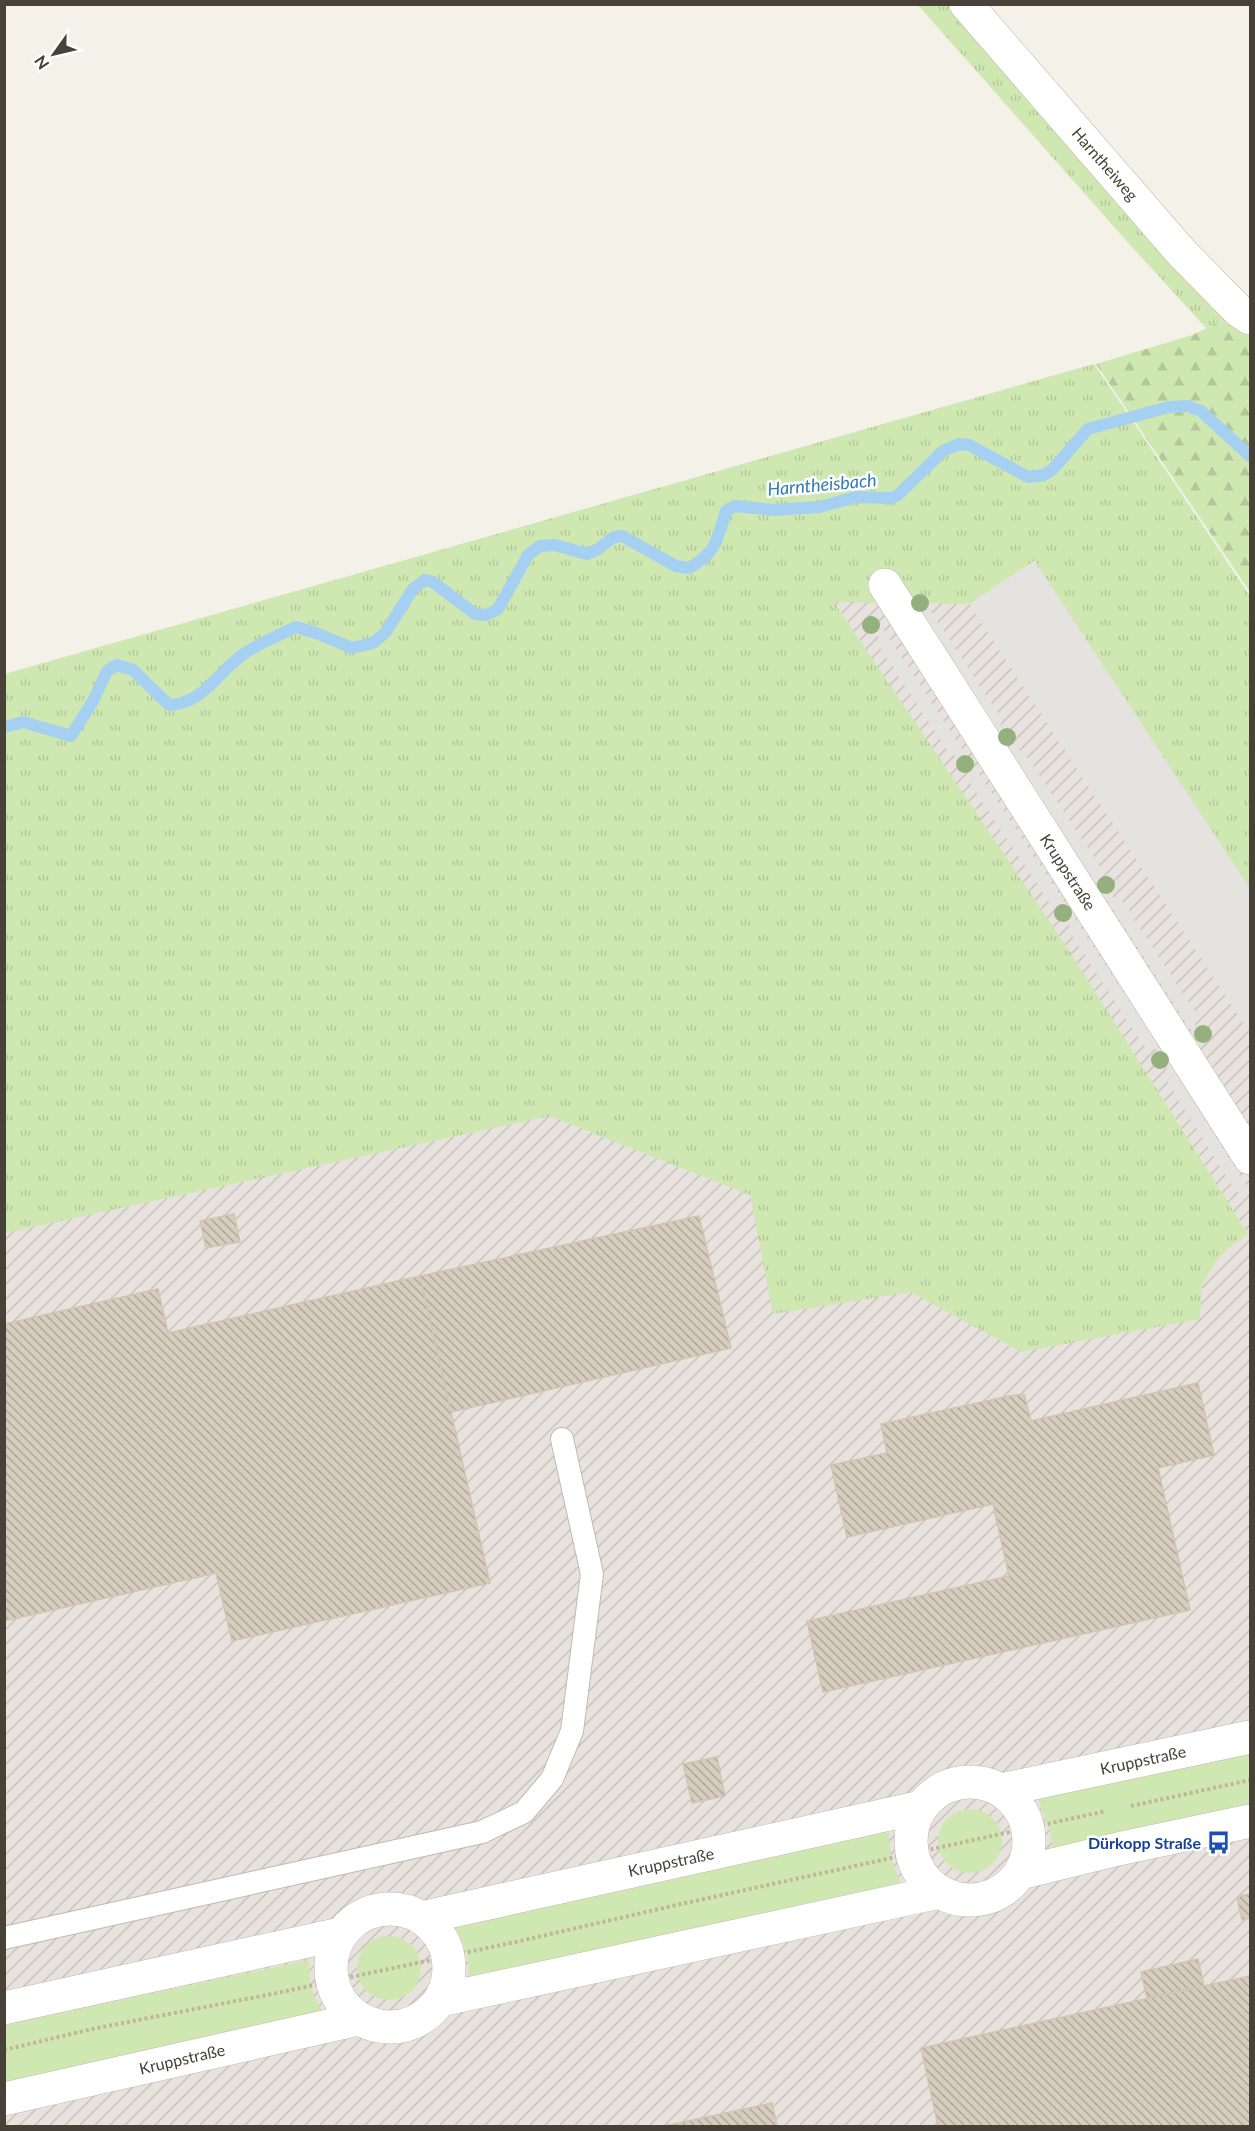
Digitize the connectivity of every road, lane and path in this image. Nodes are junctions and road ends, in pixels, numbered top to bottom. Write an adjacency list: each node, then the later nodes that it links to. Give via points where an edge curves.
1 (966, 4): 2 (street, Harntheiweg, via 1182,253 1238,310)
2 (1251, 318)
3 (885, 585): 4 (street, Kruppstraße)
4 (1251, 1158)
5 (562, 1439): 19 (lane, via 592,1574 572,1731 552,1779 524,1812 482,1832)
6 (1251, 1737): 8 (street, Kruppstraße)
7 (1251, 1780): 10 (path)
8 (1001, 1790): 9 (street, Kruppstraße, via 980,1782 957,1782 937,1791); 13 (street, Kruppstraße, via 1023,1813)
9 (921, 1807): 14 (street, via 911,1829); 17 (street, Kruppstraße)
10 (1122, 1808)
11 (1110, 1811): 13 (path)
12 (1251, 1821): 15 (street, Kruppstraße)
13 (1028, 1829): 14 (path); 15 (street, Kruppstraße, via 1030,1844)
14 (912, 1854): 16 (street, via 917,1868); 20 (path)
15 (1020, 1873): 16 (street, Kruppstraße, via 993,1896 956,1899)
16 (939, 1892): 22 (street, Kruppstraße)
17 (421, 1918): 18 (street, Kruppstraße, via 400,1909 377,1910 357,1918); 20 (street, via 433,1928)
18 (340, 1934): 21 (street, via 331,1957); 23 (street, Kruppstraße)
19 (4, 1938)
20 (448, 1956): 21 (path); 22 (street, via 449,1971)
21 (331, 1981): 24 (street, Kruppstraße, via 346,2009); 25 (path)
22 (440, 2000): 24 (street, Kruppstraße, via 428,2014 403,2026 376,2026)
23 (4, 2008)
24 (359, 2019): 26 (street, Kruppstraße)
25 (4, 2050)
26 (4, 2099)

